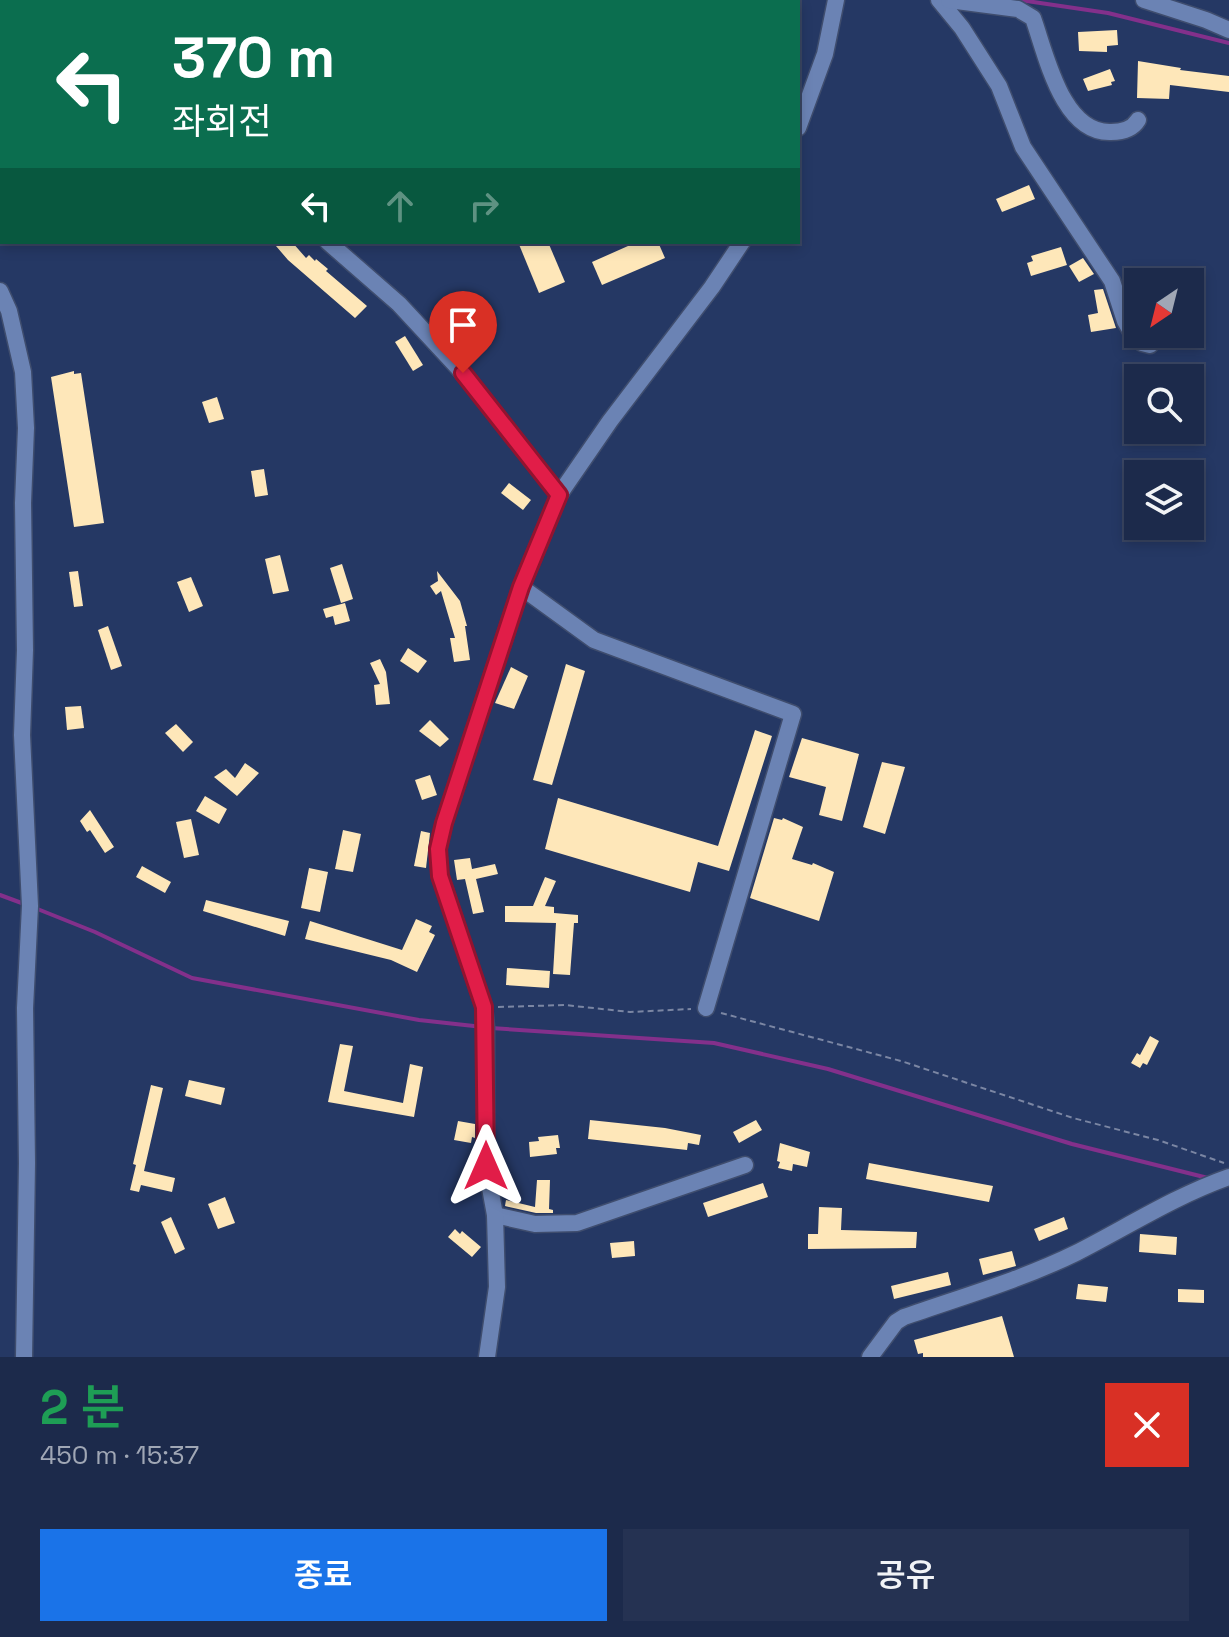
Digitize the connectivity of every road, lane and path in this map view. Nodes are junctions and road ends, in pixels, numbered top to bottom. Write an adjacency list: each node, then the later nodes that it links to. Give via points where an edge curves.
1 (836, 0): 7 (street, via 825,54)
2 (939, 0): 11 (street, via 999,86 1023,147 1112,281)
3 (949, 0): 6 (street, via 1018,9 1033,18 1066,106 1085,124 1105,132 1123,131)
4 (1144, 0): 5 (street)
5 (1229, 30)
6 (1138, 120)
7 (800, 123)
8 (330, 244): 12 (street, via 399,304 463,373)
9 (741, 244): 12 (street)
10 (0, 291): 20 (street, via 23,372 26,428 22,735 30,906)
11 (1124, 318)
12 (559, 495): 13 (street)
13 (521, 587): 14 (street, via 438,849 440,876); 15 (street, via 594,640 793,714)
14 (484, 1007): 15 (path, via 565,1005 630,1012); 19 (street, via 486,1166)
15 (706, 1008): 17 (path, via 901,1061)
16 (745, 1165): 19 (street, via 577,1223 535,1224)
17 (1229, 1165)
18 (1229, 1177): 22 (street, via 1035,1272 904,1317)
19 (495, 1215): 21 (street, via 497,1287)
20 (24, 1357)
21 (487, 1357)
22 (870, 1357)

